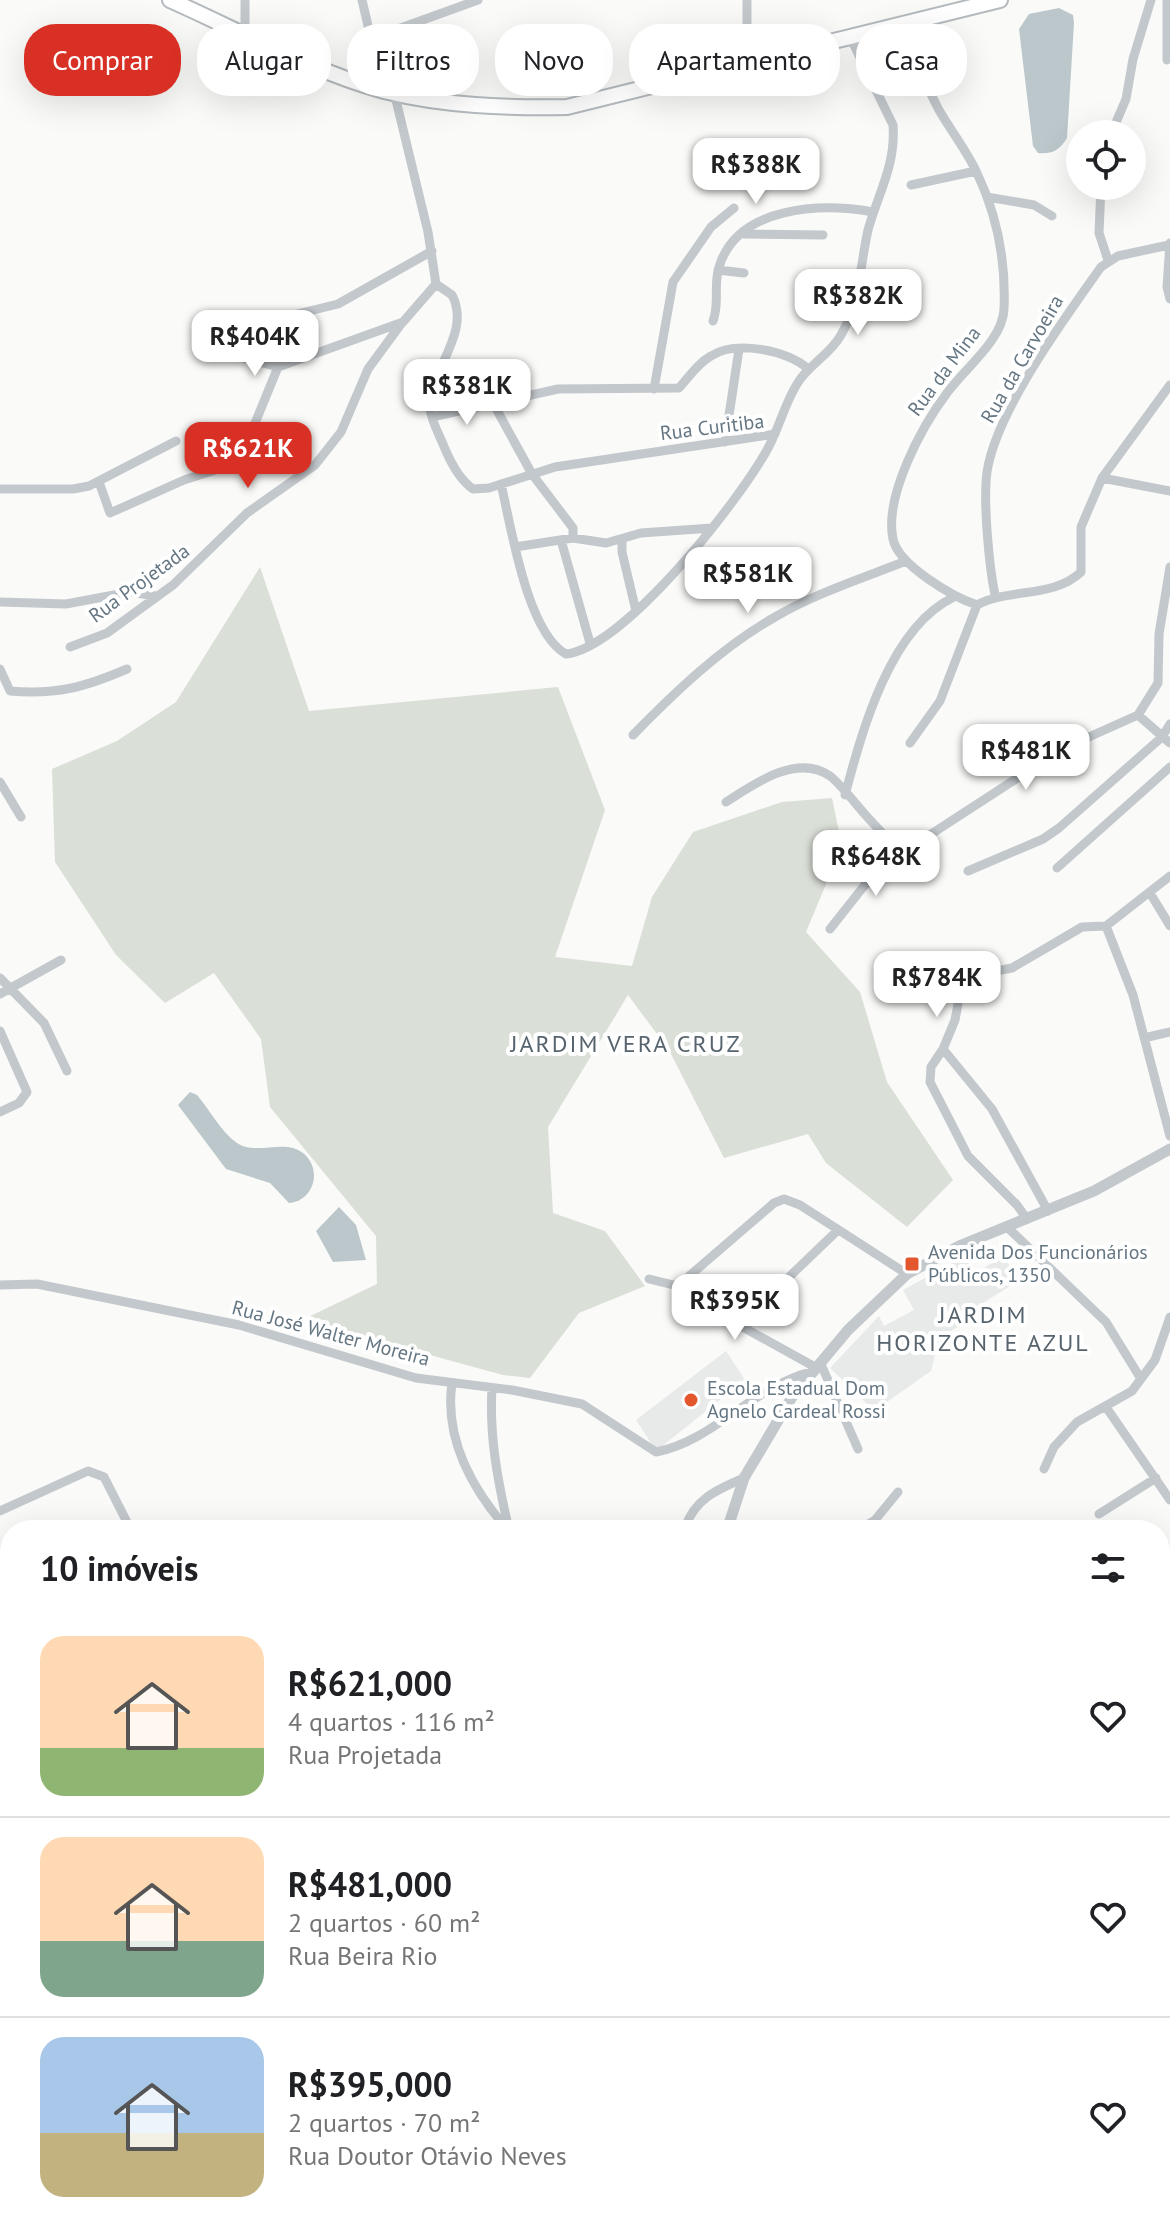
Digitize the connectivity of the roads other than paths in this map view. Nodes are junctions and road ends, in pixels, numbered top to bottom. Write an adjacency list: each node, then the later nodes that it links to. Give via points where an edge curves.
1 (170, 0): 9 (main road)
2 (245, 0): 10 (street)
3 (362, 0): 11 (street)
4 (478, 0): 12 (street)
5 (747, 0): 13 (street)
6 (1000, 0): 14 (main road)
7 (1151, 0): 23 (street)
8 (1167, 0): 18 (street)
9 (225, 24)
10 (245, 24)
11 (369, 24)
12 (412, 24)
13 (747, 24)
14 (911, 24)
15 (856, 38): 16 (main road)
16 (851, 39): 17 (main road); 29 (street, via 893,125 891,166)
17 (840, 41)
18 (1167, 60)
19 (629, 91): 21 (main road, via 567,107 475,106)
20 (389, 96): 34 (street)
21 (417, 96)
22 (932, 96): 24 (street, Rua da Mina)
23 (1117, 120)
24 (976, 171): 25 (street); 26 (street, Rua da Mina)
25 (911, 185)
26 (987, 197): 30 (street, via 1034,205); 65 (street, Rua da Mina, via 999,238 1004,313 996,333 922,429 908,463 893,524 893,540)
27 (1100, 200): 35 (street, via 1099,233)
28 (734, 208): 48 (street, via 711,227 673,282)
29 (873, 212): 31 (street, via 840,206 806,208 762,221); 46 (street, via 862,277 842,335)
30 (1052, 216)
31 (744, 234): 32 (street); 36 (street, via 727,248)
32 (823, 235)
33 (1170, 244): 35 (street); 39 (street)
34 (432, 251): 38 (street); 40 (street, via 338,304)
35 (1108, 260): 67 (street, Rua da Carvoeira, via 1021,390 995,441 986,505)
36 (718, 270): 37 (street); 41 (street)
37 (744, 273)
38 (436, 284): 42 (street, Rua Projetada); 50 (street, via 452,295 457,315 432,398)
39 (1170, 299)
40 (289, 316)
41 (713, 321)
42 (403, 322): 45 (street, Rua Projetada); 68 (street, Rua Projetada, via 368,369 328,451 247,513 185,576)
43 (739, 349): 46 (street, via 786,356); 48 (street, via 711,355 679,388); 53 (street)
44 (229, 354): 45 (street)
45 (278, 367): 56 (street, via 234,464 113,512 106,509)
46 (808, 369): 51 (street)
47 (1170, 385): 55 (street)
48 (654, 389): 49 (street, via 558,389)
49 (493, 403): 50 (street); 54 (street)
50 (432, 417): 57 (street, via 466,485 481,489)
51 (775, 434): 53 (street, Rua Curitiba); 60 (street, Rua Curitiba)
52 (176, 441): 56 (street)
53 (725, 442): 54 (street, Rua Curitiba)
54 (532, 474): 57 (street, Rua Curitiba); 61 (street, via 567,519)
55 (1102, 478): 59 (street); 67 (street, via 1081,527 1081,572 1053,587)
56 (99, 482): 58 (street, via 73,489)
57 (501, 484): 64 (street)
58 (0, 489)
59 (1170, 491)
60 (712, 528): 63 (street, via 641,533); 72 (street, Rua Curitiba)
61 (573, 538): 62 (street); 63 (street)
62 (561, 540): 64 (street); 73 (street)
63 (622, 540): 72 (street)
64 (515, 547): 73 (street, via 528,594 551,640 566,654)
65 (906, 561): 69 (street); 80 (street, via 769,621 681,686)
66 (1170, 567): 75 (street, via 1159,634)
67 (995, 595): 71 (street)
68 (156, 596): 70 (street, via 130,592 66,604); 74 (street, Rua Projetada, via 107,633)
69 (954, 597): 71 (street); 85 (street, via 918,622 908,636 871,708)
70 (0, 602)
71 (977, 605): 82 (street, via 940,701)
72 (636, 611): 73 (street, Rua Curitiba)
73 (590, 643)
74 (70, 647)
75 (1165, 650): 78 (street, via 1158,683)
76 (0, 669): 77 (street, via 10,691 74,690)
77 (127, 669)
78 (1138, 715): 81 (street); 88 (street, via 1062,749)
79 (1170, 724): 81 (street)
80 (633, 735)
81 (1166, 740): 90 (street, via 1043,839)
82 (910, 743)
83 (1170, 767): 89 (street)
84 (0, 782): 87 (street)
85 (845, 795): 86 (street, via 830,776 797,768 756,783); 88 (street)
86 (726, 802)
87 (21, 817)
88 (905, 851): 95 (street, via 864,886)
89 (1057, 868)
90 (968, 871)
91 (1170, 876): 92 (street)
92 (1150, 893): 93 (street); 94 (street)
93 (1106, 926): 101 (street); 102 (street, via 1082,927 1012,968 963,977)
94 (1170, 926)
95 (830, 929)
96 (61, 960): 98 (street)
97 (0, 978): 98 (street)
98 (4, 992): 103 (street, via 44,1023)
99 (1170, 1032): 101 (street)
100 (0, 1033): 104 (street, via 27,1092 19,1103)
101 (1144, 1038): 105 (street)
102 (943, 1049): 107 (street, via 992,1109); 108 (street, via 931,1067 930,1082 968,1156)
103 (67, 1071)
104 (0, 1112)
105 (1170, 1136)
106 (1170, 1149): 107 (street)
107 (1048, 1211): 108 (street)
108 (1027, 1219): 109 (street)
109 (1006, 1226): 111 (street); 118 (street, via 1106,1322)
110 (838, 1230): 111 (street); 114 (street, via 784,1199); 116 (street)
111 (907, 1274): 117 (street)
112 (649, 1279): 114 (street)
113 (0, 1285): 119 (street, Rua José Walter Moreira, via 37,1284 239,1325 416,1378)
114 (682, 1287): 116 (street)
115 (1170, 1317): 118 (street, via 1155,1360)
116 (739, 1325): 117 (street)
117 (815, 1367): 120 (street, Rua José Walter Moreira, via 770,1388 681,1445 656,1452 582,1404); 122 (street); 124 (street)
118 (1141, 1379): 121 (street)
119 (452, 1383): 120 (street, Rua José Walter Moreira); 131 (street, via 452,1434 481,1495)
120 (492, 1388): 132 (street, via 495,1465)
121 (1106, 1407): 123 (street, via 1064,1434); 125 (street)
122 (858, 1449)
123 (1044, 1469)
124 (744, 1478): 133 (street, via 709,1494); 134 (street)
125 (1156, 1478): 127 (street); 129 (street)
126 (898, 1492): 135 (street)
127 (1170, 1500)
128 (0, 1511): 130 (street, via 88,1471 104,1477)
129 (1099, 1514)
130 (126, 1520)
131 (501, 1520)
132 (507, 1520)
133 (687, 1520)
134 (730, 1520)
135 (875, 1520)

